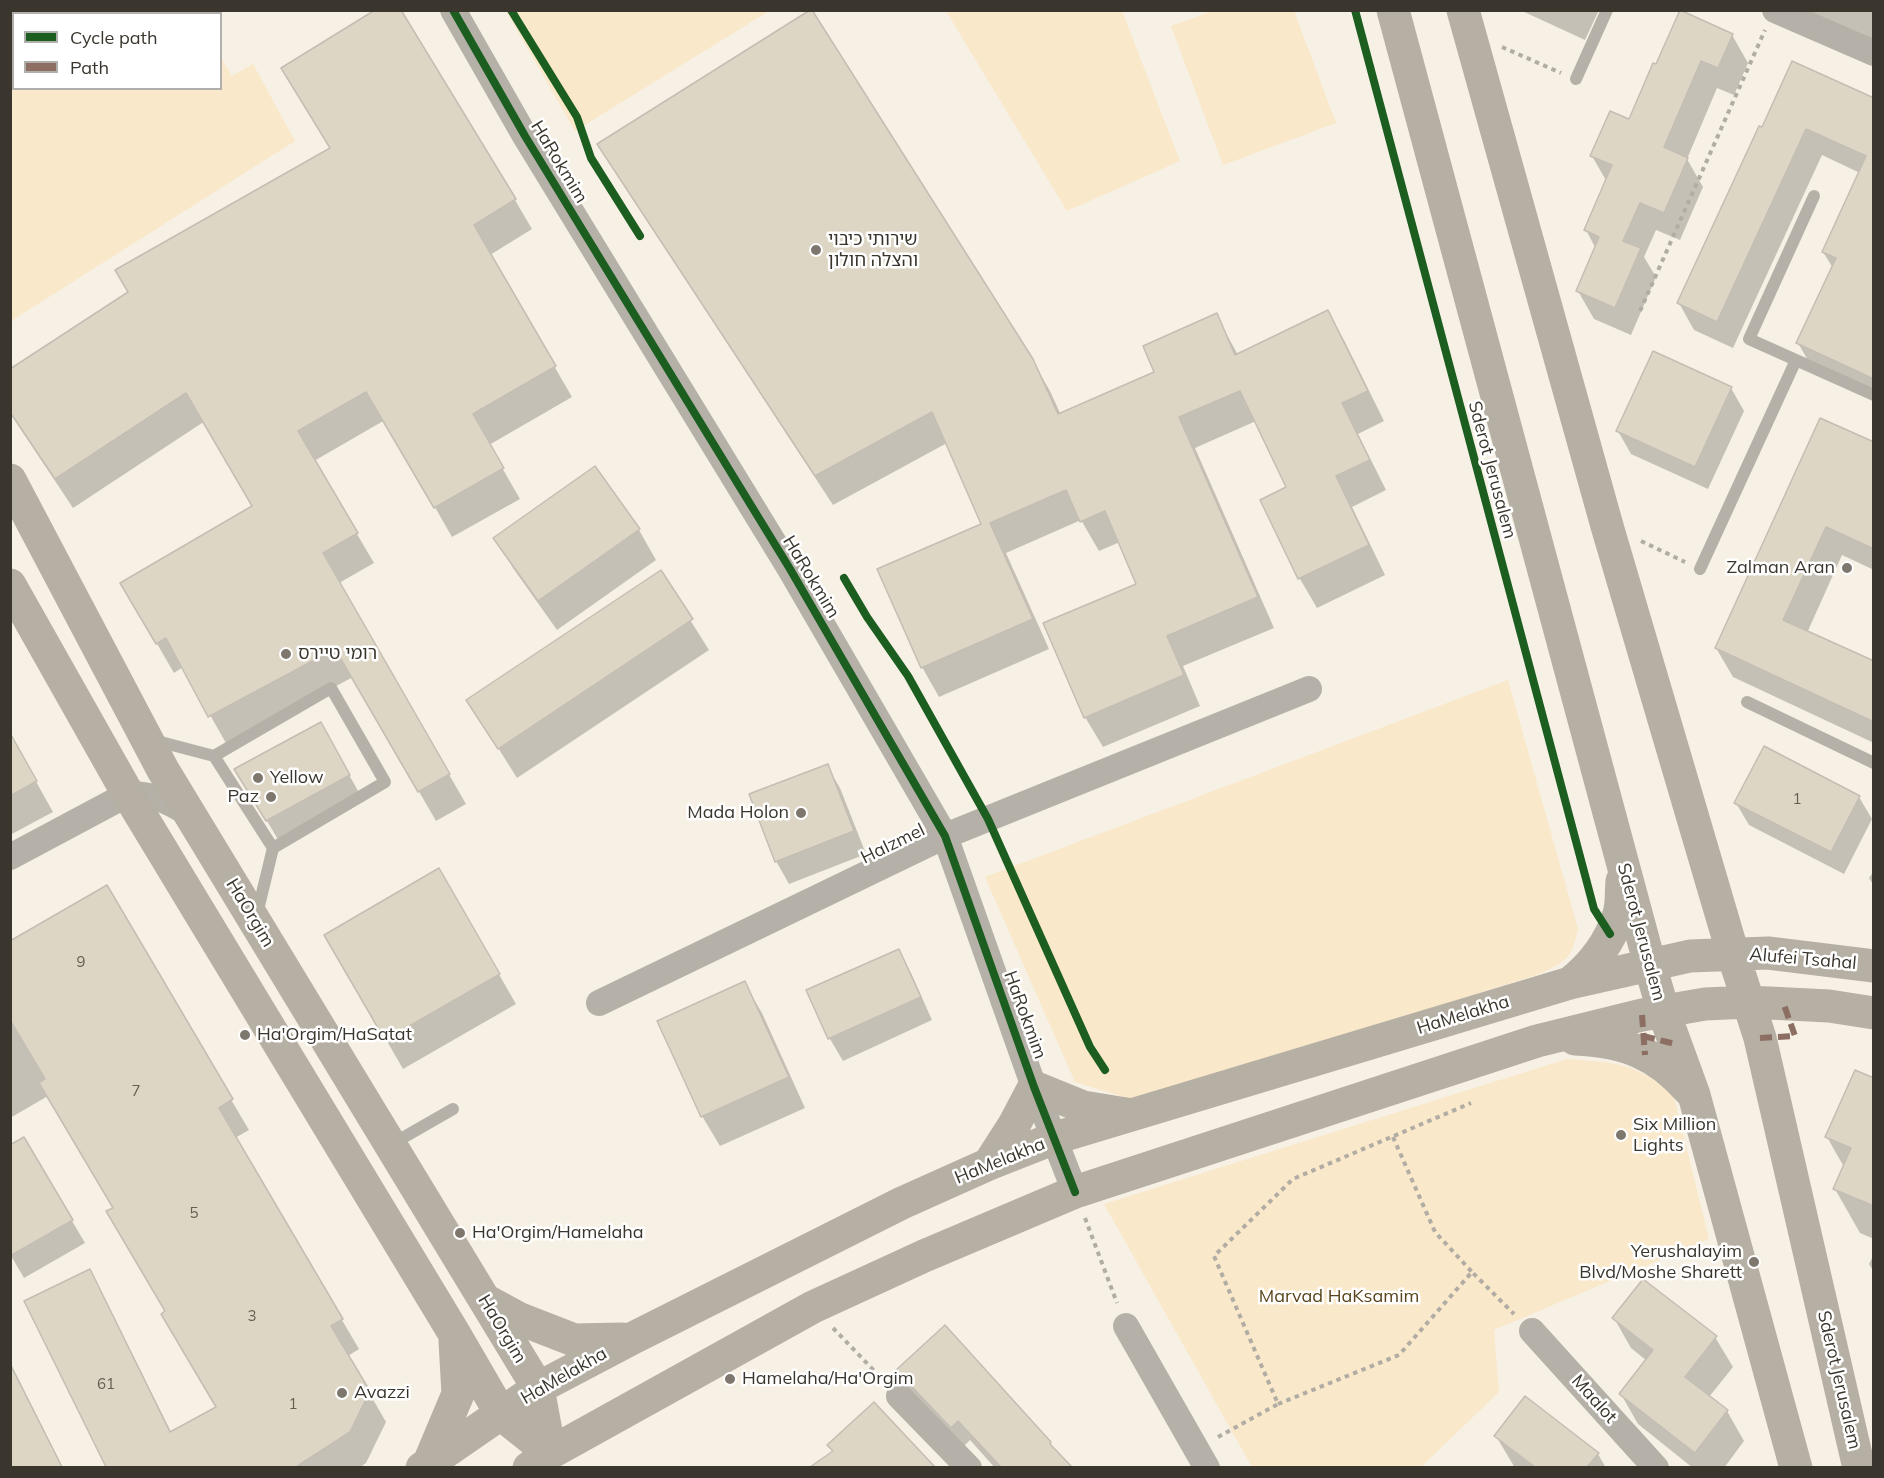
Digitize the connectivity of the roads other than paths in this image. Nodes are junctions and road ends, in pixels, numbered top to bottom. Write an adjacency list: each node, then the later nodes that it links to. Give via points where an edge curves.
1 (453, 10): 23 (street, HaRokmim, via 525,136 790,569)
2 (1393, 10): 26 (main road, Sderot Jerusalem)
3 (1607, 10): 7 (lane)
4 (1772, 16): 6 (street)
5 (1466, 21): 28 (main road, Sderot Jerusalem)
6 (1874, 53)
7 (1576, 79)
8 (1814, 196): 9 (lane, via 1749,339)
9 (1796, 360): 10 (lane); 12 (lane)
10 (1874, 395)
11 (10, 480): 16 (main road, HaOrgim)
12 (1700, 569)
13 (10, 585): 19 (main road)
14 (1309, 689): 23 (street, HaIzmel)
15 (1747, 702): 18 (lane)
16 (148, 739): 17 (lane); 20 (main road, HaOrgim)
17 (214, 756): 24 (lane); 24 (lane, via 332,688 385,782)
18 (1874, 763)
19 (128, 794): 20 (street, via 149,794); 21 (street); 22 (main road)
20 (191, 815): 27 (main road, HaOrgim)
21 (80, 818): 22 (street, via 119,816); 25 (street)
22 (144, 821): 48 (main road)
23 (945, 836): 33 (street, HaIzmel); 37 (street, HaRokmim)
24 (273, 848): 27 (lane)
25 (10, 857)
26 (1623, 864): 29 (main road, Sderot Jerusalem); 31 (main road, via 1620,913 1601,952)
27 (256, 921): 42 (main road, HaOrgim)
28 (1732, 954): 29 (main road, HaMelakha, via 1690,956); 30 (main road, Alufei Tsahal, via 1768,953); 32 (main road, Sderot Jerusalem)
29 (1650, 965): 31 (main road, HaMelakha); 34 (main road, Sderot Jerusalem)
30 (1874, 966)
31 (1570, 983): 40 (main road, HaMelakha)
32 (1749, 1002): 34 (main road); 35 (main road, via 1829,1006); 59 (main road, Sderot Jerusalem)
33 (599, 1003)
34 (1663, 1010): 36 (main road); 38 (main road, Sderot Jerusalem)
35 (1874, 1013)
36 (1537, 1041): 38 (main road, via 1604,1040 1625,1046 1660,1062); 44 (main road)
37 (1034, 1086): 40 (main road, via 1083,1107); 41 (street, HaRokmim); 43 (main road)
38 (1694, 1095): 58 (main road, Sderot Jerusalem)
39 (453, 1109): 42 (lane)
40 (1134, 1115): 41 (main road, HaMelakha)
41 (1054, 1138): 43 (main road, HaMelakha); 44 (street, HaRokmim)
42 (391, 1144): 45 (main road, HaOrgim)
43 (989, 1164): 49 (main road, HaMelakha, via 902,1203)
44 (1075, 1192): 54 (main road, via 813,1307)
45 (484, 1299): 49 (main road, via 520,1319 574,1340); 50 (main road, HaOrgim)
46 (1126, 1326): 53 (street)
47 (1532, 1331): 57 (street, Maalot)
48 (454, 1333): 52 (main road); 55 (main road, via 458,1394)
49 (633, 1338): 50 (main road, HaMelakha)
50 (538, 1388): 52 (main road, HaMelakha); 54 (main road, HaOrgim)
51 (899, 1396): 56 (street)
52 (501, 1414): 54 (main road); 55 (main road, HaMelakha)
53 (1202, 1458)
54 (540, 1460)
55 (426, 1465)
56 (969, 1467)
57 (1656, 1467)
58 (1796, 1467)
59 (1859, 1467)

